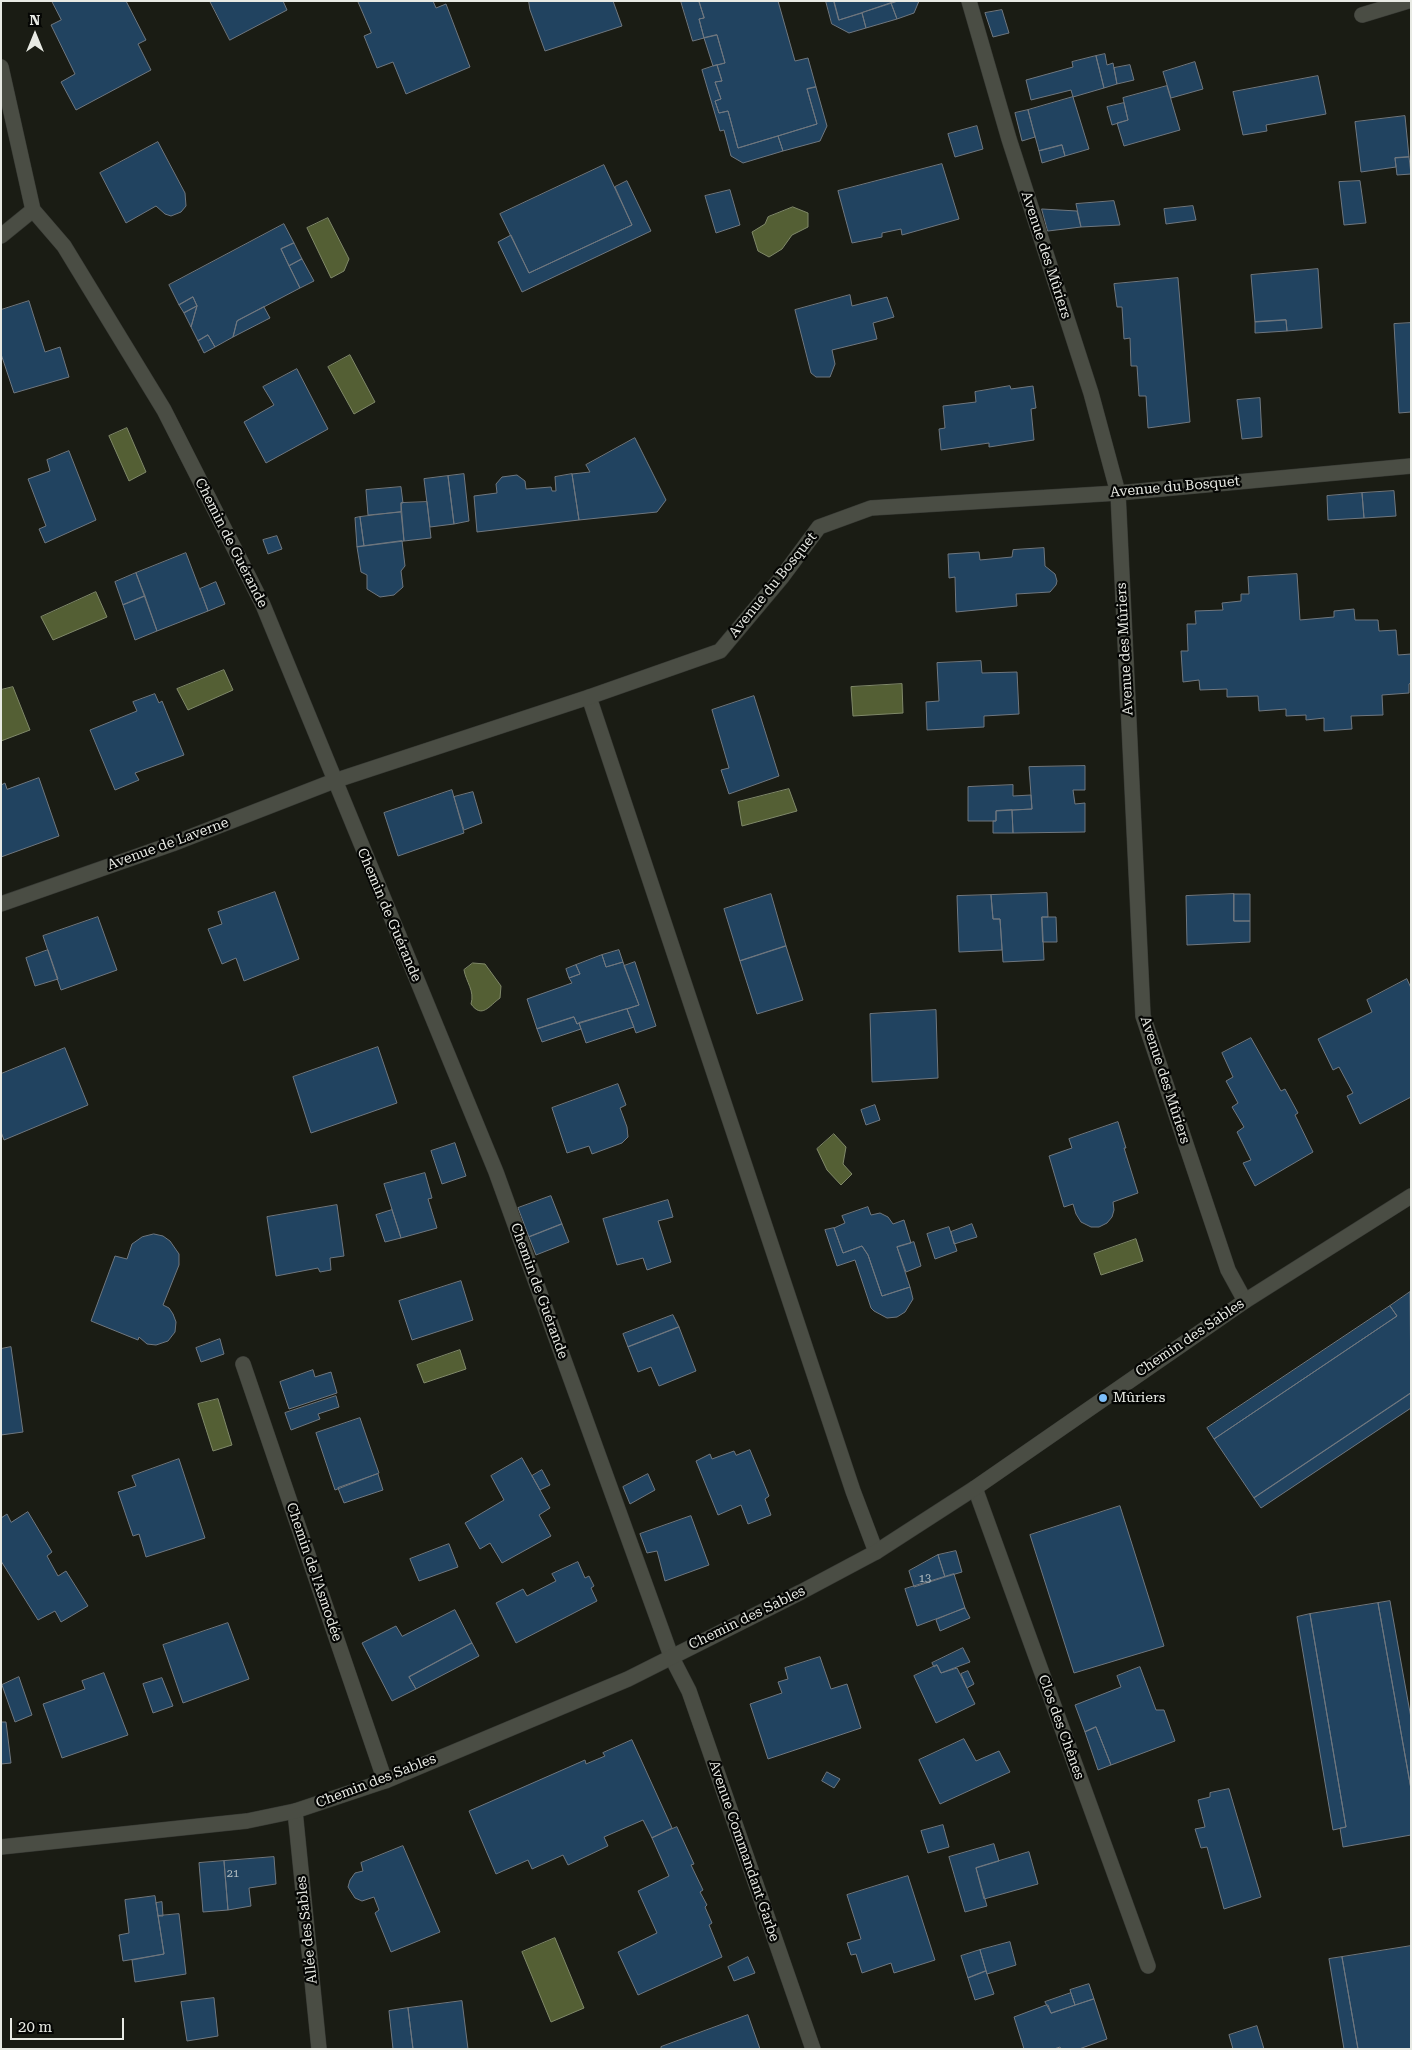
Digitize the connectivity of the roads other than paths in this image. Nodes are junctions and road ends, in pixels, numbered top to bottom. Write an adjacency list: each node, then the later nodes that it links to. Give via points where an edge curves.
1 (969, 1): 8 (street, Avenue des Mûriers, via 1009,139 1091,393)
2 (1408, 1): 3 (street)
3 (1362, 15)
4 (1, 67): 5 (street)
5 (33, 210): 6 (street); 10 (street, Chemin de Guérande, via 64,246 164,410 263,605)
6 (1, 236)
7 (1411, 466): 8 (street, Avenue du Bosquet)
8 (1118, 493): 9 (street, Avenue du Bosquet, via 871,508 819,527 720,651); 13 (street, Avenue des Mûriers, via 1143,1016 1228,1270)
9 (590, 697): 10 (street, Avenue du Bosquet); 16 (street, via 853,1492)
10 (334, 781): 11 (street, Avenue de Laverne, via 172,844); 17 (street, Chemin de Guérande, via 496,1172)
11 (1, 904)
12 (1411, 1196): 13 (street, Chemin des Sables)
13 (1245, 1301): 15 (street, Chemin des Sables)
14 (243, 1364): 18 (street, Chemin de l'Asmodée)
15 (975, 1488): 16 (street, Chemin des Sables); 21 (street, Clos des Chênes)
16 (876, 1552): 17 (street, Chemin des Sables)
17 (671, 1656): 18 (street, Chemin des Sables, via 628,1679); 23 (street, Avenue Commandant Garbe, via 689,1691)
18 (385, 1781): 19 (street, Chemin des Sables)
19 (295, 1811): 20 (street, Chemin des Sables, via 247,1821); 22 (street, Allée des Sables)
20 (1, 1847)
21 (1148, 1966)
22 (319, 2049)
23 (813, 2049)

